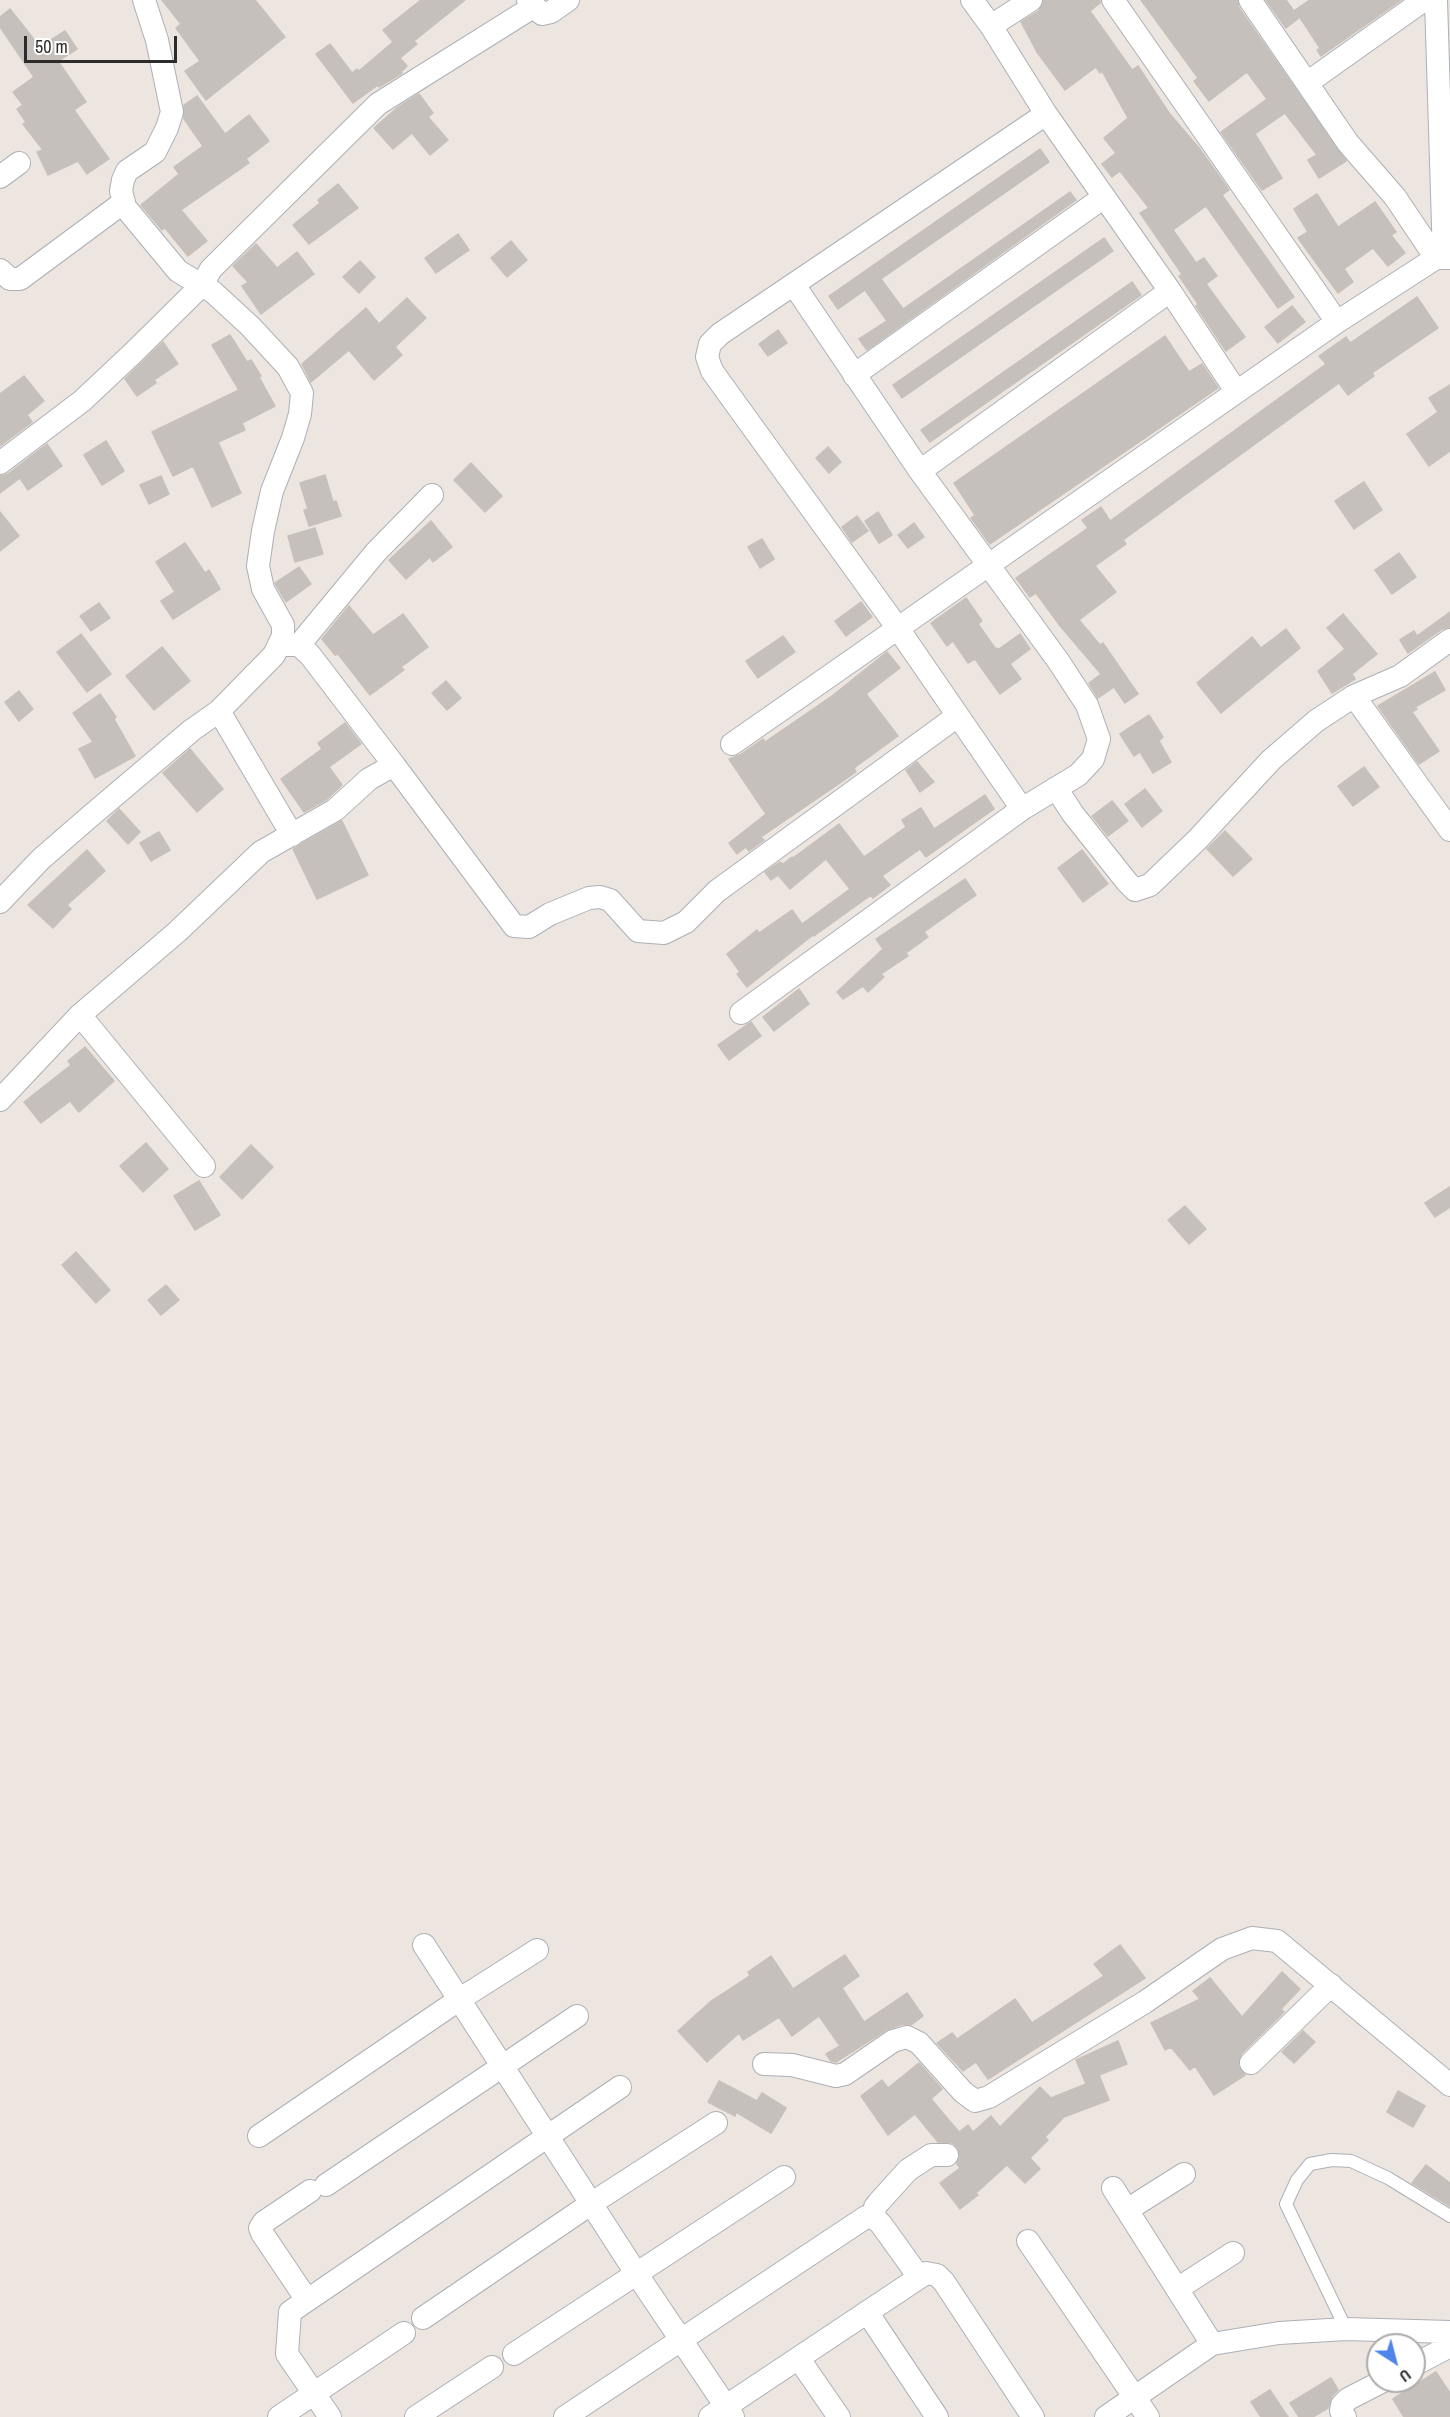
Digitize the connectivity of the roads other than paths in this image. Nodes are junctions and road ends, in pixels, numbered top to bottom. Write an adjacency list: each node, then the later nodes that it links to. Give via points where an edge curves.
1 (144, 0): 16 (street, via 158,40 172,112 155,152 127,171 121,191)
2 (568, 0): 9 (street, via 542,14)
3 (972, 0): 10 (street)
4 (1031, 0): 10 (street)
5 (1113, 0): 22 (street)
6 (1250, 0): 11 (street)
7 (1424, 0): 11 (street)
8 (1436, 0): 17 (street)
9 (531, 3): 19 (street, via 378,104 211,270)
10 (991, 26): 12 (street)
11 (1307, 83): 17 (street, via 1348,143)
12 (1047, 114): 15 (street); 20 (street)
13 (19, 163): 14 (street)
14 (0, 177)
15 (1104, 197): 21 (street); 23 (street)
16 (124, 202): 18 (street, via 20,279 10,279); 19 (street, via 178,271)
17 (1443, 258): 22 (street)
18 (0, 270)
19 (202, 285): 25 (street, via 82,400); 31 (street, via 222,299 288,367 302,393 296,430 272,490 258,566 263,589)
20 (794, 285): 23 (street); 29 (street, via 720,334 710,344 707,357 712,372)
21 (1170, 291): 24 (street); 26 (street)
22 (1337, 322): 24 (street)
23 (854, 375): 26 (street)
24 (1236, 391): 28 (street)
25 (0, 463)
26 (920, 471): 28 (street)
27 (432, 495): 31 (street)
28 (990, 564): 29 (street); 37 (street, via 1087,705 1100,739 1093,759 1078,775)
29 (897, 627): 34 (street); 35 (street)
30 (1450, 640): 32 (street, via 1400,676)
31 (289, 645): 33 (street, via 274,655); 36 (street, via 310,655)
32 (1354, 696): 37 (street, via 1316,721 1271,759 1197,840 1150,885 1135,890); 39 (street)
33 (219, 711): 40 (street); 41 (street, via 64,839)
34 (956, 717): 36 (street, via 717,891 686,922 664,933 638,931 610,900 600,897 550,914 528,927 514,926); 38 (street)
35 (732, 744)
36 (394, 765): 40 (street, via 369,779 335,810)
37 (1056, 788): 38 (street)
38 (1022, 809): 42 (street)
39 (1450, 830)
40 (292, 835): 43 (street, via 261,852 177,932)
41 (0, 902)
42 (741, 1013)
43 (80, 1015): 44 (street); 45 (street)
44 (0, 1100)
45 (204, 1166)
46 (424, 1945): 49 (street)
47 (537, 1950): 49 (street)
48 (1331, 1985): 51 (street); 52 (street, via 1277,1941 1252,1938 1222,1949 1145,2002 989,2097 975,2101 919,2043 908,2037 893,2041 845,2074 836,2076 792,2065); 54 (street)
49 (460, 1999): 53 (street); 57 (street)
50 (577, 2016): 53 (street)
51 (1251, 2063)
52 (764, 2064)
53 (502, 2065): 58 (street); 72 (street, via 264,2222 262,2233)
54 (1450, 2085)
55 (620, 2087): 58 (street)
56 (716, 2123): 63 (street)
57 (259, 2136)
58 (546, 2136): 63 (street); 72 (street)
59 (947, 2155): 66 (street, via 931,2155 908,2170 875,2207)
60 (1184, 2174): 64 (street)
61 (784, 2177): 69 (street)
62 (1113, 2188): 64 (street)
63 (592, 2203): 69 (street); 74 (street)
64 (1127, 2210): 71 (street)
65 (1450, 2216): 75 (lane, via 1388,2178 1351,2161 1310,2164 1286,2204)
66 (874, 2218): 70 (street); 78 (street, via 866,2217)
67 (1028, 2241): 87 (street)
68 (1233, 2253): 71 (street)
69 (636, 2273): 78 (street); 81 (street)
70 (919, 2277): 73 (street); 95 (street, via 926,2273 937,2275 944,2282)
71 (1177, 2289): 79 (street)
72 (307, 2300): 86 (street, via 290,2312 287,2354)
73 (867, 2312): 83 (street); 94 (street)
74 (423, 2318)
75 (1346, 2330): 76 (street); 79 (street, via 1279,2333)
76 (1450, 2332)
77 (404, 2333): 86 (street)
78 (682, 2340): 88 (street); 92 (street)
79 (1212, 2344): 87 (street)
80 (1450, 2346): 82 (street)
81 (513, 2354)
82 (1426, 2358)
83 (799, 2359): 88 (street); 93 (street)
84 (492, 2367): 91 (street)
85 (1366, 2390): 98 (street, via 1342,2405)
86 (314, 2393): 89 (street); 90 (street)
87 (1135, 2397): 96 (street); 97 (street)
88 (723, 2413)
89 (279, 2417)
90 (330, 2417)
91 (416, 2417)
92 (565, 2417)
93 (839, 2417)
94 (937, 2417)
95 (1033, 2417)
96 (1106, 2417)
97 (1148, 2417)
98 (1344, 2417)

